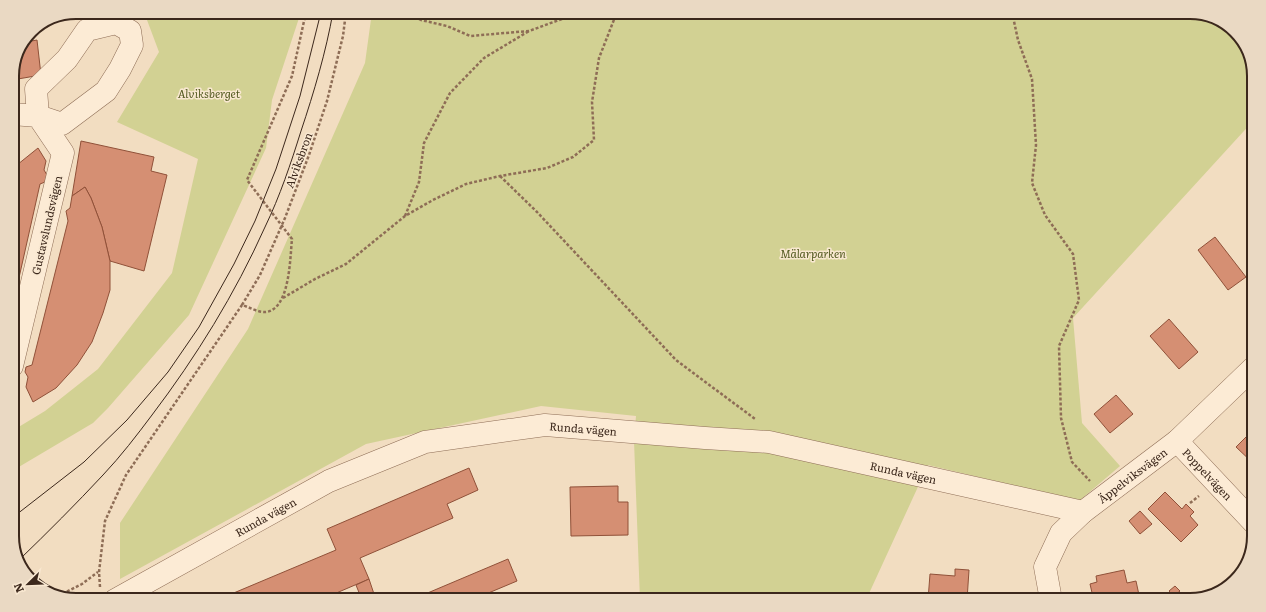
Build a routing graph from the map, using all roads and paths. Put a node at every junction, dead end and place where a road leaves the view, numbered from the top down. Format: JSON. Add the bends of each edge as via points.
{"nodes":[{"id":1,"x":304,"y":19,"type":"edge"},
{"id":2,"x":345,"y":19,"type":"edge"},
{"id":3,"x":420,"y":19,"type":"edge"},
{"id":4,"x":562,"y":19,"type":"edge"},
{"id":5,"x":614,"y":19,"type":"edge"},
{"id":6,"x":1014,"y":19,"type":"edge"},
{"id":7,"x":529,"y":31,"type":"junction"},
{"id":8,"x":19,"y":115,"type":"edge"},
{"id":9,"x":38,"y":116,"type":"junction"},
{"id":10,"x":500,"y":176,"type":"junction"},
{"id":11,"x":405,"y":216,"type":"junction"},
{"id":12,"x":283,"y":298,"type":"junction"},
{"id":13,"x":242,"y":305,"type":"junction"},
{"id":14,"x":19,"y":337,"type":"edge"},
{"id":15,"x":1247,"y":374,"type":"edge"},
{"id":16,"x":756,"y":420,"type":"dead end"},
{"id":17,"x":1178,"y":441,"type":"junction"},
{"id":18,"x":1105,"y":496,"type":"junction"},
{"id":19,"x":1083,"y":512,"type":"junction"},
{"id":20,"x":1247,"y":515,"type":"edge"},
{"id":21,"x":99,"y":572,"type":"junction"},
{"id":22,"x":66,"y":592,"type":"edge"},
{"id":23,"x":105,"y":593,"type":"edge"},
{"id":24,"x":116,"y":593,"type":"edge"},
{"id":25,"x":1050,"y":593,"type":"edge"}],
"edges":[{"from":1,"to":12,"type":"path","via":[[292,76],[247,180],[292,240],[288,279]]},
{"from":2,"to":13,"type":"path","name":"Alviksbron","bridge":true,"via":[[327,101],[309,155],[260,276]]},
{"from":3,"to":7,"type":"path","via":[[447,26],[470,36]]},
{"from":4,"to":7,"type":"path"},
{"from":5,"to":10,"type":"path","via":[[598,58],[592,102],[594,140],[573,157],[547,168]]},
{"from":6,"to":18,"type":"path","via":[[1032,79],[1036,145],[1032,183],[1045,215],[1073,254],[1079,300],[1059,346],[1061,418],[1072,462]]},
{"from":7,"to":11,"type":"path","via":[[484,58],[450,93],[424,143],[419,182]]},
{"from":8,"to":9,"type":"street"},
{"from":9,"to":9,"type":"street","via":[[36,89],[67,58],[87,30],[116,23],[130,31],[132,46],[106,91],[62,124]]},
{"from":9,"to":14,"type":"street","name":"Gustavslundsvägen","via":[[63,153]]},
{"from":10,"to":11,"type":"path","via":[[466,184]]},
{"from":10,"to":16,"type":"path","via":[[676,360]]},
{"from":11,"to":12,"type":"path","via":[[346,264]]},
{"from":12,"to":13,"type":"path","via":[[274,310],[264,312]]},
{"from":13,"to":21,"type":"path","name":"Alviksbron","via":[[126,475],[105,521]]},
{"from":15,"to":17,"type":"street","name":"Äppelviksvägen"},
{"from":17,"to":18,"type":"street","name":"Äppelviksvägen"},
{"from":17,"to":20,"type":"street","name":"Poppelvägen"},
{"from":18,"to":19,"type":"street","name":"Äppelviksvägen"},
{"from":19,"to":24,"type":"street","name":"Runda vägen","via":[[769,442],[545,425],[425,442],[330,481]]},
{"from":19,"to":25,"type":"street","name":"Äppelviksvägen","via":[[1061,533],[1045,567]]},
{"from":21,"to":22,"type":"path"},
{"from":21,"to":23,"type":"path","name":"Alviksbron","via":[[100,587]]}]}
